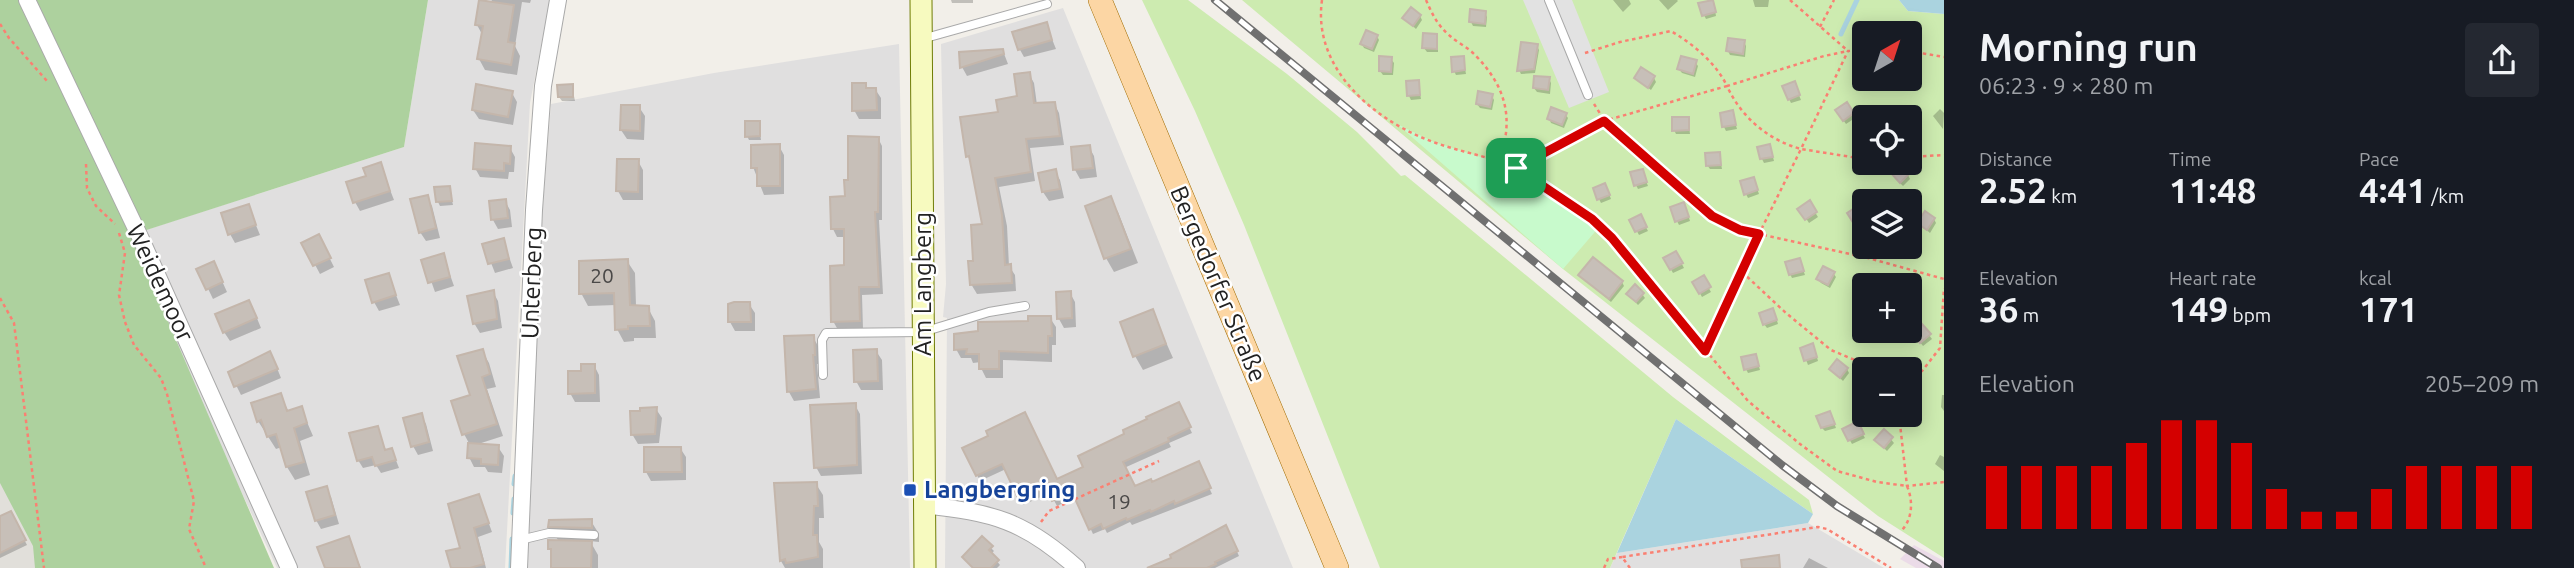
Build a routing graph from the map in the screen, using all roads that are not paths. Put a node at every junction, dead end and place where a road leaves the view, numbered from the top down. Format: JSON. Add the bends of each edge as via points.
{"nodes":[{"id":1,"x":27,"y":0,"type":"edge"},
{"id":2,"x":558,"y":0,"type":"edge"},
{"id":3,"x":921,"y":0,"type":"edge"},
{"id":4,"x":1100,"y":0,"type":"edge"},
{"id":5,"x":1549,"y":0,"type":"edge"},
{"id":6,"x":1047,"y":4,"type":"dead end"},
{"id":7,"x":922,"y":39,"type":"junction"},
{"id":8,"x":1588,"y":95,"type":"road end"},
{"id":9,"x":1025,"y":306,"type":"dead end"},
{"id":10,"x":923,"y":332,"type":"junction"},
{"id":11,"x":822,"y":374,"type":"dead end"},
{"id":12,"x":924,"y":505,"type":"junction"},
{"id":13,"x":594,"y":535,"type":"dead end"},
{"id":14,"x":520,"y":540,"type":"junction"},
{"id":15,"x":289,"y":568,"type":"edge"},
{"id":16,"x":519,"y":568,"type":"edge"},
{"id":17,"x":925,"y":568,"type":"edge"},
{"id":18,"x":1077,"y":568,"type":"edge"},
{"id":19,"x":1337,"y":568,"type":"edge"}],
"edges":[{"from":1,"to":15,"type":"street","name":"Weidemoor"},
{"from":2,"to":14,"type":"street","name":"Unterberg","via":[[543,86],[538,155]]},
{"from":3,"to":7,"type":"street","name":"Am Langberg"},
{"from":4,"to":19,"type":"main road","name":"Bergedorfer Straße"},
{"from":5,"to":8,"type":"lane"},
{"from":6,"to":7,"type":"lane"},
{"from":7,"to":10,"type":"street","name":"Am Langberg"},
{"from":9,"to":10,"type":"lane"},
{"from":10,"to":11,"type":"lane","via":[[826,333]]},
{"from":10,"to":12,"type":"street","name":"Am Langberg"},
{"from":12,"to":17,"type":"street","name":"Am Langberg"},
{"from":12,"to":18,"type":"street","via":[[1009,521],[1059,551]]},
{"from":13,"to":14,"type":"lane","via":[[549,533]]},
{"from":14,"to":16,"type":"street","name":"Unterberg"}]}
